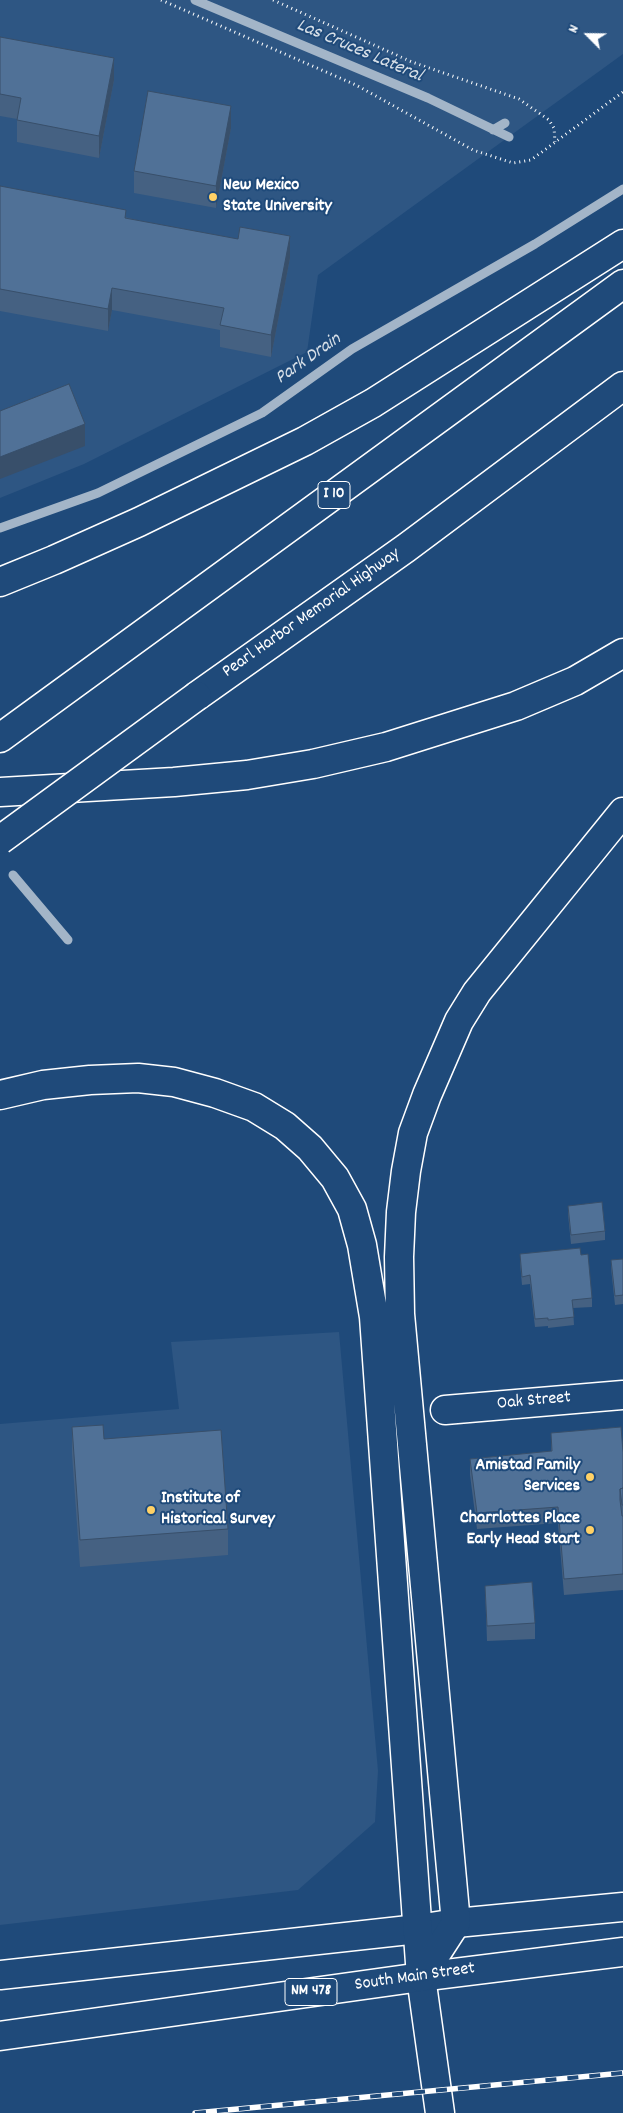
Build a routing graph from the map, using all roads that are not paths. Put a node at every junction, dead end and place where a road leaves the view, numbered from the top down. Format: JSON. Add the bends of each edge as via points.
{"nodes":[{"id":1,"x":623,"y":244,"type":"edge"},
{"id":2,"x":623,"y":284,"type":"edge"},
{"id":3,"x":623,"y":386,"type":"edge"},
{"id":4,"x":0,"y":582,"type":"edge"},
{"id":5,"x":623,"y":653,"type":"edge"},
{"id":6,"x":0,"y":738,"type":"edge"},
{"id":7,"x":0,"y":792,"type":"edge"},
{"id":8,"x":623,"y":812,"type":"edge"},
{"id":9,"x":0,"y":840,"type":"edge"},
{"id":10,"x":0,"y":1095,"type":"edge"},
{"id":11,"x":623,"y":1395,"type":"edge"},
{"id":12,"x":445,"y":1410,"type":"dead end"},
{"id":13,"x":623,"y":1907,"type":"edge"},
{"id":14,"x":456,"y":1923,"type":"junction"},
{"id":15,"x":418,"y":1929,"type":"junction"},
{"id":16,"x":623,"y":1952,"type":"edge"},
{"id":17,"x":0,"y":1975,"type":"edge"},
{"id":18,"x":421,"y":1977,"type":"junction"},
{"id":19,"x":0,"y":2036,"type":"edge"},
{"id":20,"x":440,"y":2113,"type":"edge"}],
"edges":[{"from":1,"to":4,"type":"main road","via":[[373,403],[305,441],[139,522]]},
{"from":2,"to":6,"type":"main road","number":"I 10"},
{"from":3,"to":9,"type":"main road","name":"Pearl Harbor Memorial Highway","bridge":true,"via":[[406,548]]},
{"from":5,"to":7,"type":"main road","via":[[574,681],[516,706],[386,747],[313,764],[174,782]]},
{"from":8,"to":14,"type":"main road","via":[[477,992],[459,1021],[426,1095],[413,1133],[406,1171],[401,1221],[400,1314]]},
{"from":10,"to":15,"type":"main road","via":[[44,1085],[138,1078],[174,1082],[215,1093],[254,1107],[285,1126],[310,1148],[335,1178],[352,1209],[362,1245],[374,1316]]},
{"from":11,"to":12,"type":"main road","name":"Oak Street"},
{"from":13,"to":14,"type":"main road"},
{"from":14,"to":15,"type":"main road"},
{"from":14,"to":18,"type":"main road"},
{"from":15,"to":17,"type":"main road"},
{"from":15,"to":18,"type":"main road"},
{"from":16,"to":18,"type":"main road","name":"South Main Street","number":"NM 478"},
{"from":18,"to":19,"type":"main road","name":"South Main Street","number":"NM 478"},
{"from":18,"to":20,"type":"main road"}]}
